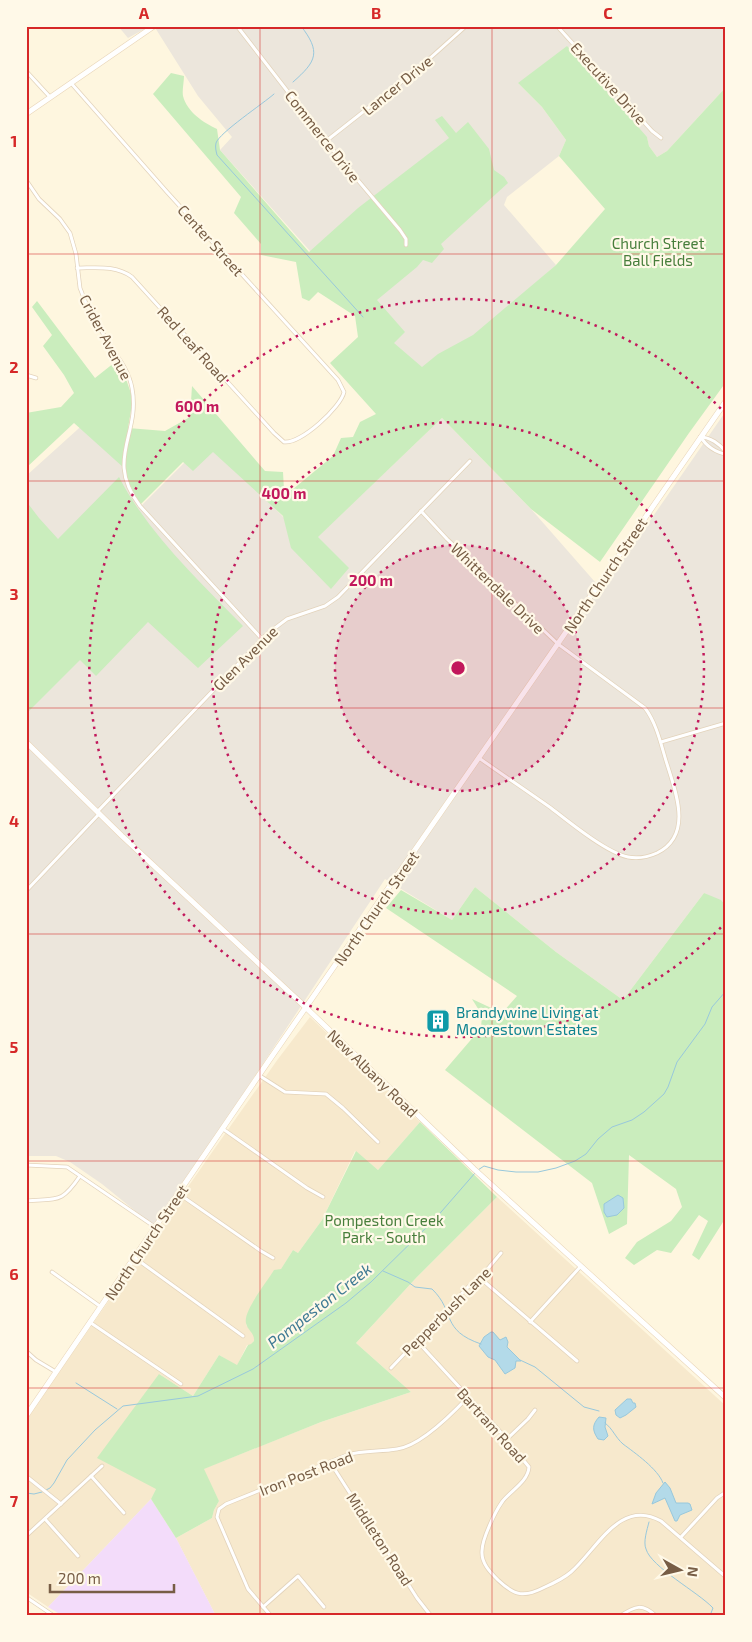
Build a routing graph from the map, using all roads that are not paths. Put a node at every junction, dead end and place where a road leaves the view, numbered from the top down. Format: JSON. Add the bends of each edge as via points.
{"nodes":[{"id":1,"x":154,"y":26,"type":"edge"},
{"id":2,"x":237,"y":26,"type":"edge"},
{"id":3,"x":466,"y":26,"type":"edge"},
{"id":4,"x":557,"y":26,"type":"edge"},
{"id":5,"x":26,"y":71,"type":"edge"},
{"id":6,"x":71,"y":83,"type":"junction"},
{"id":7,"x":50,"y":97,"type":"junction"},
{"id":8,"x":26,"y":114,"type":"edge"},
{"id":9,"x":661,"y":138,"type":"dead end"},
{"id":10,"x":326,"y":141,"type":"junction"},
{"id":11,"x":26,"y":180,"type":"edge"},
{"id":12,"x":406,"y":245,"type":"dead end"},
{"id":13,"x":77,"y":268,"type":"junction"},
{"id":14,"x":26,"y":375,"type":"edge"},
{"id":15,"x":36,"y":378,"type":"dead end"},
{"id":16,"x":341,"y":400,"type":"joint"},
{"id":17,"x":726,"y":401,"type":"edge"},
{"id":18,"x":700,"y":437,"type":"junction"},
{"id":19,"x":726,"y":453,"type":"edge"},
{"id":20,"x":470,"y":461,"type":"dead end"},
{"id":21,"x":420,"y":512,"type":"junction"},
{"id":22,"x":262,"y":639,"type":"junction"},
{"id":23,"x":558,"y":644,"type":"junction"},
{"id":24,"x":726,"y":723,"type":"edge"},
{"id":25,"x":26,"y":742,"type":"edge"},
{"id":26,"x":660,"y":742,"type":"junction"},
{"id":27,"x":479,"y":758,"type":"junction"},
{"id":28,"x":98,"y":813,"type":"junction"},
{"id":29,"x":26,"y":891,"type":"edge"},
{"id":30,"x":306,"y":1008,"type":"junction"},
{"id":31,"x":260,"y":1076,"type":"junction"},
{"id":32,"x":223,"y":1129,"type":"junction"},
{"id":33,"x":378,"y":1142,"type":"dead end"},
{"id":34,"x":26,"y":1164,"type":"edge"},
{"id":35,"x":80,"y":1176,"type":"junction"},
{"id":36,"x":178,"y":1194,"type":"junction"},
{"id":37,"x":323,"y":1196,"type":"dead end"},
{"id":38,"x":26,"y":1201,"type":"edge"},
{"id":39,"x":155,"y":1227,"type":"junction"},
{"id":40,"x":501,"y":1253,"type":"dead end"},
{"id":41,"x":135,"y":1258,"type":"junction"},
{"id":42,"x":273,"y":1258,"type":"dead end"},
{"id":43,"x":581,"y":1266,"type":"junction"},
{"id":44,"x":52,"y":1272,"type":"dead end"},
{"id":45,"x":480,"y":1278,"type":"junction"},
{"id":46,"x":102,"y":1307,"type":"junction"},
{"id":47,"x":530,"y":1322,"type":"junction"},
{"id":48,"x":91,"y":1323,"type":"junction"},
{"id":49,"x":244,"y":1336,"type":"dead end"},
{"id":50,"x":416,"y":1341,"type":"junction"},
{"id":51,"x":26,"y":1351,"type":"edge"},
{"id":52,"x":577,"y":1361,"type":"dead end"},
{"id":53,"x":391,"y":1368,"type":"dead end"},
{"id":54,"x":57,"y":1373,"type":"junction"},
{"id":55,"x":181,"y":1384,"type":"dead end"},
{"id":56,"x":468,"y":1397,"type":"junction"},
{"id":57,"x":726,"y":1398,"type":"edge"},
{"id":58,"x":535,"y":1410,"type":"dead end"},
{"id":59,"x":26,"y":1416,"type":"edge"},
{"id":60,"x":507,"y":1439,"type":"junction"},
{"id":61,"x":330,"y":1461,"type":"junction"},
{"id":62,"x":102,"y":1466,"type":"dead end"},
{"id":63,"x":26,"y":1476,"type":"edge"},
{"id":64,"x":91,"y":1476,"type":"junction"},
{"id":65,"x":726,"y":1492,"type":"edge"},
{"id":66,"x":61,"y":1504,"type":"junction"},
{"id":67,"x":124,"y":1513,"type":"dead end"},
{"id":68,"x":45,"y":1519,"type":"junction"},
{"id":69,"x":26,"y":1536,"type":"edge"},
{"id":70,"x":681,"y":1537,"type":"junction"},
{"id":71,"x":78,"y":1556,"type":"dead end"},
{"id":72,"x":726,"y":1577,"type":"edge"},
{"id":73,"x":26,"y":1597,"type":"edge"},
{"id":74,"x":263,"y":1607,"type":"junction"},
{"id":75,"x":324,"y":1607,"type":"dead end"},
{"id":76,"x":53,"y":1616,"type":"edge"},
{"id":77,"x":271,"y":1616,"type":"edge"},
{"id":78,"x":431,"y":1616,"type":"edge"},
{"id":79,"x":620,"y":1616,"type":"edge"},
{"id":80,"x":656,"y":1616,"type":"edge"}],
"edges":[{"from":1,"to":6,"type":"main road"},
{"from":2,"to":10,"type":"street","name":"Commerce Drive"},
{"from":3,"to":10,"type":"street","name":"Lancer Drive","via":[[419,68]]},
{"from":4,"to":9,"type":"street","name":"Executive Drive"},
{"from":5,"to":7,"type":"street"},
{"from":6,"to":7,"type":"main road"},
{"from":6,"to":16,"type":"street","name":"Center Street","via":[[338,380],[344,392]]},
{"from":7,"to":8,"type":"main road"},
{"from":10,"to":12,"type":"street","name":"Commerce Drive","via":[[400,230]]},
{"from":11,"to":13,"type":"street","name":"Crider Avenue","via":[[67,228],[74,243]]},
{"from":13,"to":16,"type":"street","name":"Red Leaf Road","via":[[115,269],[132,277],[284,442],[292,442],[308,432]]},
{"from":13,"to":22,"type":"street","name":"Crider Avenue","via":[[86,305],[126,369],[131,383],[133,411],[123,461],[129,488],[140,506]]},
{"from":14,"to":15,"type":"street"},
{"from":17,"to":18,"type":"main road","name":"North Church Street"},
{"from":18,"to":19,"type":"street","via":[[704,443]]},
{"from":18,"to":19,"type":"street","via":[[708,437]]},
{"from":18,"to":23,"type":"main road","name":"North Church Street"},
{"from":20,"to":21,"type":"street","name":"Glen Avenue"},
{"from":21,"to":22,"type":"street","name":"Glen Avenue","via":[[333,601],[287,619]]},
{"from":21,"to":23,"type":"street","name":"Whittendale Drive"},
{"from":22,"to":28,"type":"street","name":"Glen Avenue"},
{"from":23,"to":26,"type":"street","name":"Whittendale Drive","via":[[645,708],[654,722]]},
{"from":23,"to":27,"type":"main road","name":"North Church Street"},
{"from":24,"to":26,"type":"street"},
{"from":25,"to":28,"type":"main road","name":"New Albany Road"},
{"from":26,"to":27,"type":"street","name":"Whittendale Drive","via":[[678,798],[679,822],[675,837],[666,847],[642,858],[612,851]]},
{"from":27,"to":30,"type":"main road","name":"North Church Street"},
{"from":28,"to":29,"type":"street","name":"Glen Avenue"},
{"from":28,"to":30,"type":"main road","name":"New Albany Road"},
{"from":30,"to":31,"type":"main road","name":"North Church Street"},
{"from":30,"to":43,"type":"main road","name":"New Albany Road"},
{"from":31,"to":32,"type":"main road","name":"North Church Street"},
{"from":31,"to":33,"type":"street","via":[[285,1092],[326,1094]]},
{"from":32,"to":36,"type":"main road","name":"North Church Street"},
{"from":32,"to":37,"type":"street"},
{"from":34,"to":35,"type":"street","via":[[62,1166]]},
{"from":35,"to":38,"type":"street","via":[[71,1190],[62,1196]]},
{"from":35,"to":39,"type":"street"},
{"from":36,"to":39,"type":"main road","name":"North Church Street"},
{"from":36,"to":42,"type":"street"},
{"from":39,"to":41,"type":"main road","name":"North Church Street"},
{"from":40,"to":45,"type":"street","name":"Pepperbush Lane"},
{"from":41,"to":46,"type":"main road","name":"North Church Street"},
{"from":41,"to":49,"type":"street"},
{"from":43,"to":47,"type":"street"},
{"from":43,"to":57,"type":"main road","name":"New Albany Road"},
{"from":44,"to":46,"type":"street"},
{"from":45,"to":47,"type":"street"},
{"from":45,"to":50,"type":"street","name":"Pepperbush Lane"},
{"from":46,"to":48,"type":"main road","name":"North Church Street"},
{"from":47,"to":52,"type":"street"},
{"from":48,"to":54,"type":"main road","name":"North Church Street"},
{"from":48,"to":55,"type":"street"},
{"from":50,"to":53,"type":"street","name":"Pepperbush Lane"},
{"from":50,"to":56,"type":"street","name":"Bartram Road"},
{"from":51,"to":54,"type":"street"},
{"from":54,"to":59,"type":"main road","name":"North Church Street"},
{"from":56,"to":60,"type":"street","name":"Bartram Road"},
{"from":56,"to":61,"type":"street","name":"Iron Post Road","via":[[410,1446],[352,1453]]},
{"from":58,"to":60,"type":"street"},
{"from":60,"to":70,"type":"street","name":"Bartram Road","via":[[529,1470],[499,1508],[482,1554],[487,1568],[512,1591],[531,1593],[566,1576],[616,1524],[632,1515],[655,1518]]},
{"from":61,"to":74,"type":"street","name":"Iron Post Road","via":[[219,1509],[217,1517],[248,1589]]},
{"from":61,"to":78,"type":"street","name":"Middleton Road"},
{"from":62,"to":64,"type":"street"},
{"from":63,"to":66,"type":"street"},
{"from":64,"to":66,"type":"street"},
{"from":64,"to":67,"type":"street"},
{"from":65,"to":70,"type":"street"},
{"from":66,"to":68,"type":"street"},
{"from":68,"to":69,"type":"street"},
{"from":68,"to":71,"type":"street"},
{"from":70,"to":72,"type":"street","name":"Bartram Road"},
{"from":73,"to":76,"type":"street"},
{"from":74,"to":75,"type":"street","via":[[298,1576]]},
{"from":74,"to":77,"type":"street"},
{"from":79,"to":80,"type":"street","via":[[637,1607],[646,1608]]}]}
